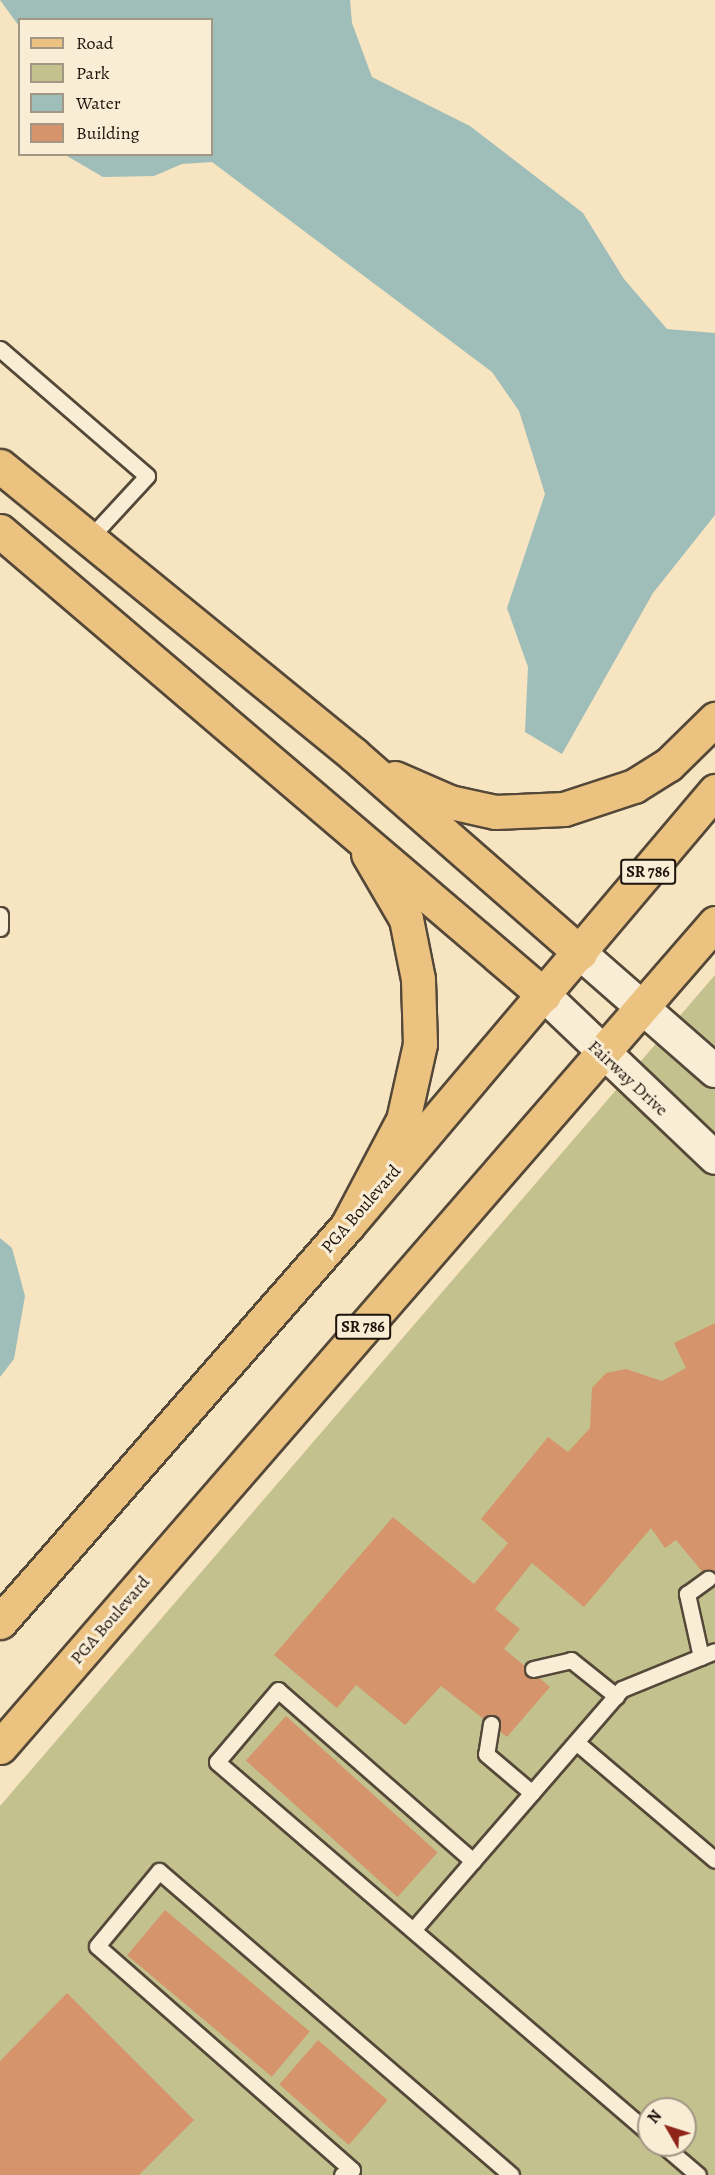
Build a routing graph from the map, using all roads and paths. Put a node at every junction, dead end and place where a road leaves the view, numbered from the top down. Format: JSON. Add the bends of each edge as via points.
{"nodes":[{"id":1,"x":0,"y":349,"type":"edge"},
{"id":2,"x":0,"y":466,"type":"edge"},
{"id":3,"x":0,"y":531,"type":"edge"},
{"id":4,"x":88,"y":540,"type":"junction"},
{"id":5,"x":715,"y":719,"type":"edge"},
{"id":6,"x":352,"y":754,"type":"junction"},
{"id":7,"x":715,"y":791,"type":"edge"},
{"id":8,"x":358,"y":837,"type":"junction"},
{"id":9,"x":0,"y":915,"type":"edge"},
{"id":10,"x":715,"y":923,"type":"edge"},
{"id":11,"x":0,"y":927,"type":"edge"},
{"id":12,"x":580,"y":952,"type":"junction"},
{"id":13,"x":544,"y":995,"type":"junction"},
{"id":14,"x":643,"y":1006,"type":"junction"},
{"id":15,"x":601,"y":1053,"type":"junction"},
{"id":16,"x":715,"y":1071,"type":"edge"},
{"id":17,"x":715,"y":1158,"type":"edge"},
{"id":18,"x":347,"y":1226,"type":"junction"},
{"id":19,"x":708,"y":1579,"type":"dead end"},
{"id":20,"x":0,"y":1622,"type":"edge"},
{"id":21,"x":708,"y":1654,"type":"edge"},
{"id":22,"x":533,"y":1669,"type":"dead end"},
{"id":23,"x":616,"y":1696,"type":"junction"},
{"id":24,"x":491,"y":1725,"type":"dead end"},
{"id":25,"x":576,"y":1742,"type":"junction"},
{"id":26,"x":0,"y":1747,"type":"edge"},
{"id":27,"x":532,"y":1793,"type":"junction"},
{"id":28,"x":715,"y":1860,"type":"edge"},
{"id":29,"x":473,"y":1861,"type":"junction"},
{"id":30,"x":413,"y":1930,"type":"junction"},
{"id":31,"x":637,"y":2123,"type":"edge"},
{"id":32,"x":677,"y":2157,"type":"edge"},
{"id":33,"x":342,"y":2175,"type":"edge"},
{"id":34,"x":511,"y":2175,"type":"edge"},
{"id":35,"x":698,"y":2175,"type":"edge"}],
"edges":[{"from":1,"to":4,"type":"lane","via":[[147,476]]},
{"from":2,"to":4,"type":"main road"},
{"from":3,"to":8,"type":"main road","via":[[278,763]]},
{"from":4,"to":6,"type":"main road"},
{"from":5,"to":6,"type":"main road","via":[[668,765],[634,786],[597,802],[531,814],[450,802]]},
{"from":6,"to":12,"type":"main road"},
{"from":7,"to":12,"type":"main road","name":"PGA Boulevard","number":"SR 786"},
{"from":8,"to":13,"type":"main road"},
{"from":8,"to":18,"type":"main road","via":[[406,919],[418,980],[420,1044],[403,1120]]},
{"from":9,"to":11,"type":"lane"},
{"from":10,"to":14,"type":"main road","name":"PGA Boulevard","number":"SR 786"},
{"from":12,"to":13,"type":"main road","name":"PGA Boulevard","number":"SR 786"},
{"from":12,"to":14,"type":"street"},
{"from":13,"to":15,"type":"street","name":"Fairway Drive"},
{"from":13,"to":18,"type":"main road","name":"PGA Boulevard","number":"SR 786"},
{"from":14,"to":15,"type":"main road","name":"PGA Boulevard","number":"SR 786"},
{"from":14,"to":16,"type":"street"},
{"from":15,"to":17,"type":"street","name":"Fairway Drive"},
{"from":15,"to":26,"type":"main road","name":"PGA Boulevard","number":"SR 786"},
{"from":18,"to":20,"type":"main road","name":"PGA Boulevard","number":"SR 786"},
{"from":19,"to":21,"type":"lane","via":[[687,1594]]},
{"from":21,"to":23,"type":"lane"},
{"from":22,"to":23,"type":"lane","via":[[571,1660]]},
{"from":23,"to":25,"type":"lane"},
{"from":24,"to":27,"type":"lane","via":[[486,1754]]},
{"from":25,"to":27,"type":"lane"},
{"from":25,"to":28,"type":"lane"},
{"from":27,"to":29,"type":"lane"},
{"from":29,"to":30,"type":"lane"},
{"from":29,"to":30,"type":"lane","via":[[278,1690],[217,1762]]},
{"from":30,"to":31,"type":"lane"},
{"from":32,"to":35,"type":"lane"},
{"from":33,"to":34,"type":"lane","via":[[352,2170],[97,1946],[159,1871]]}]}
